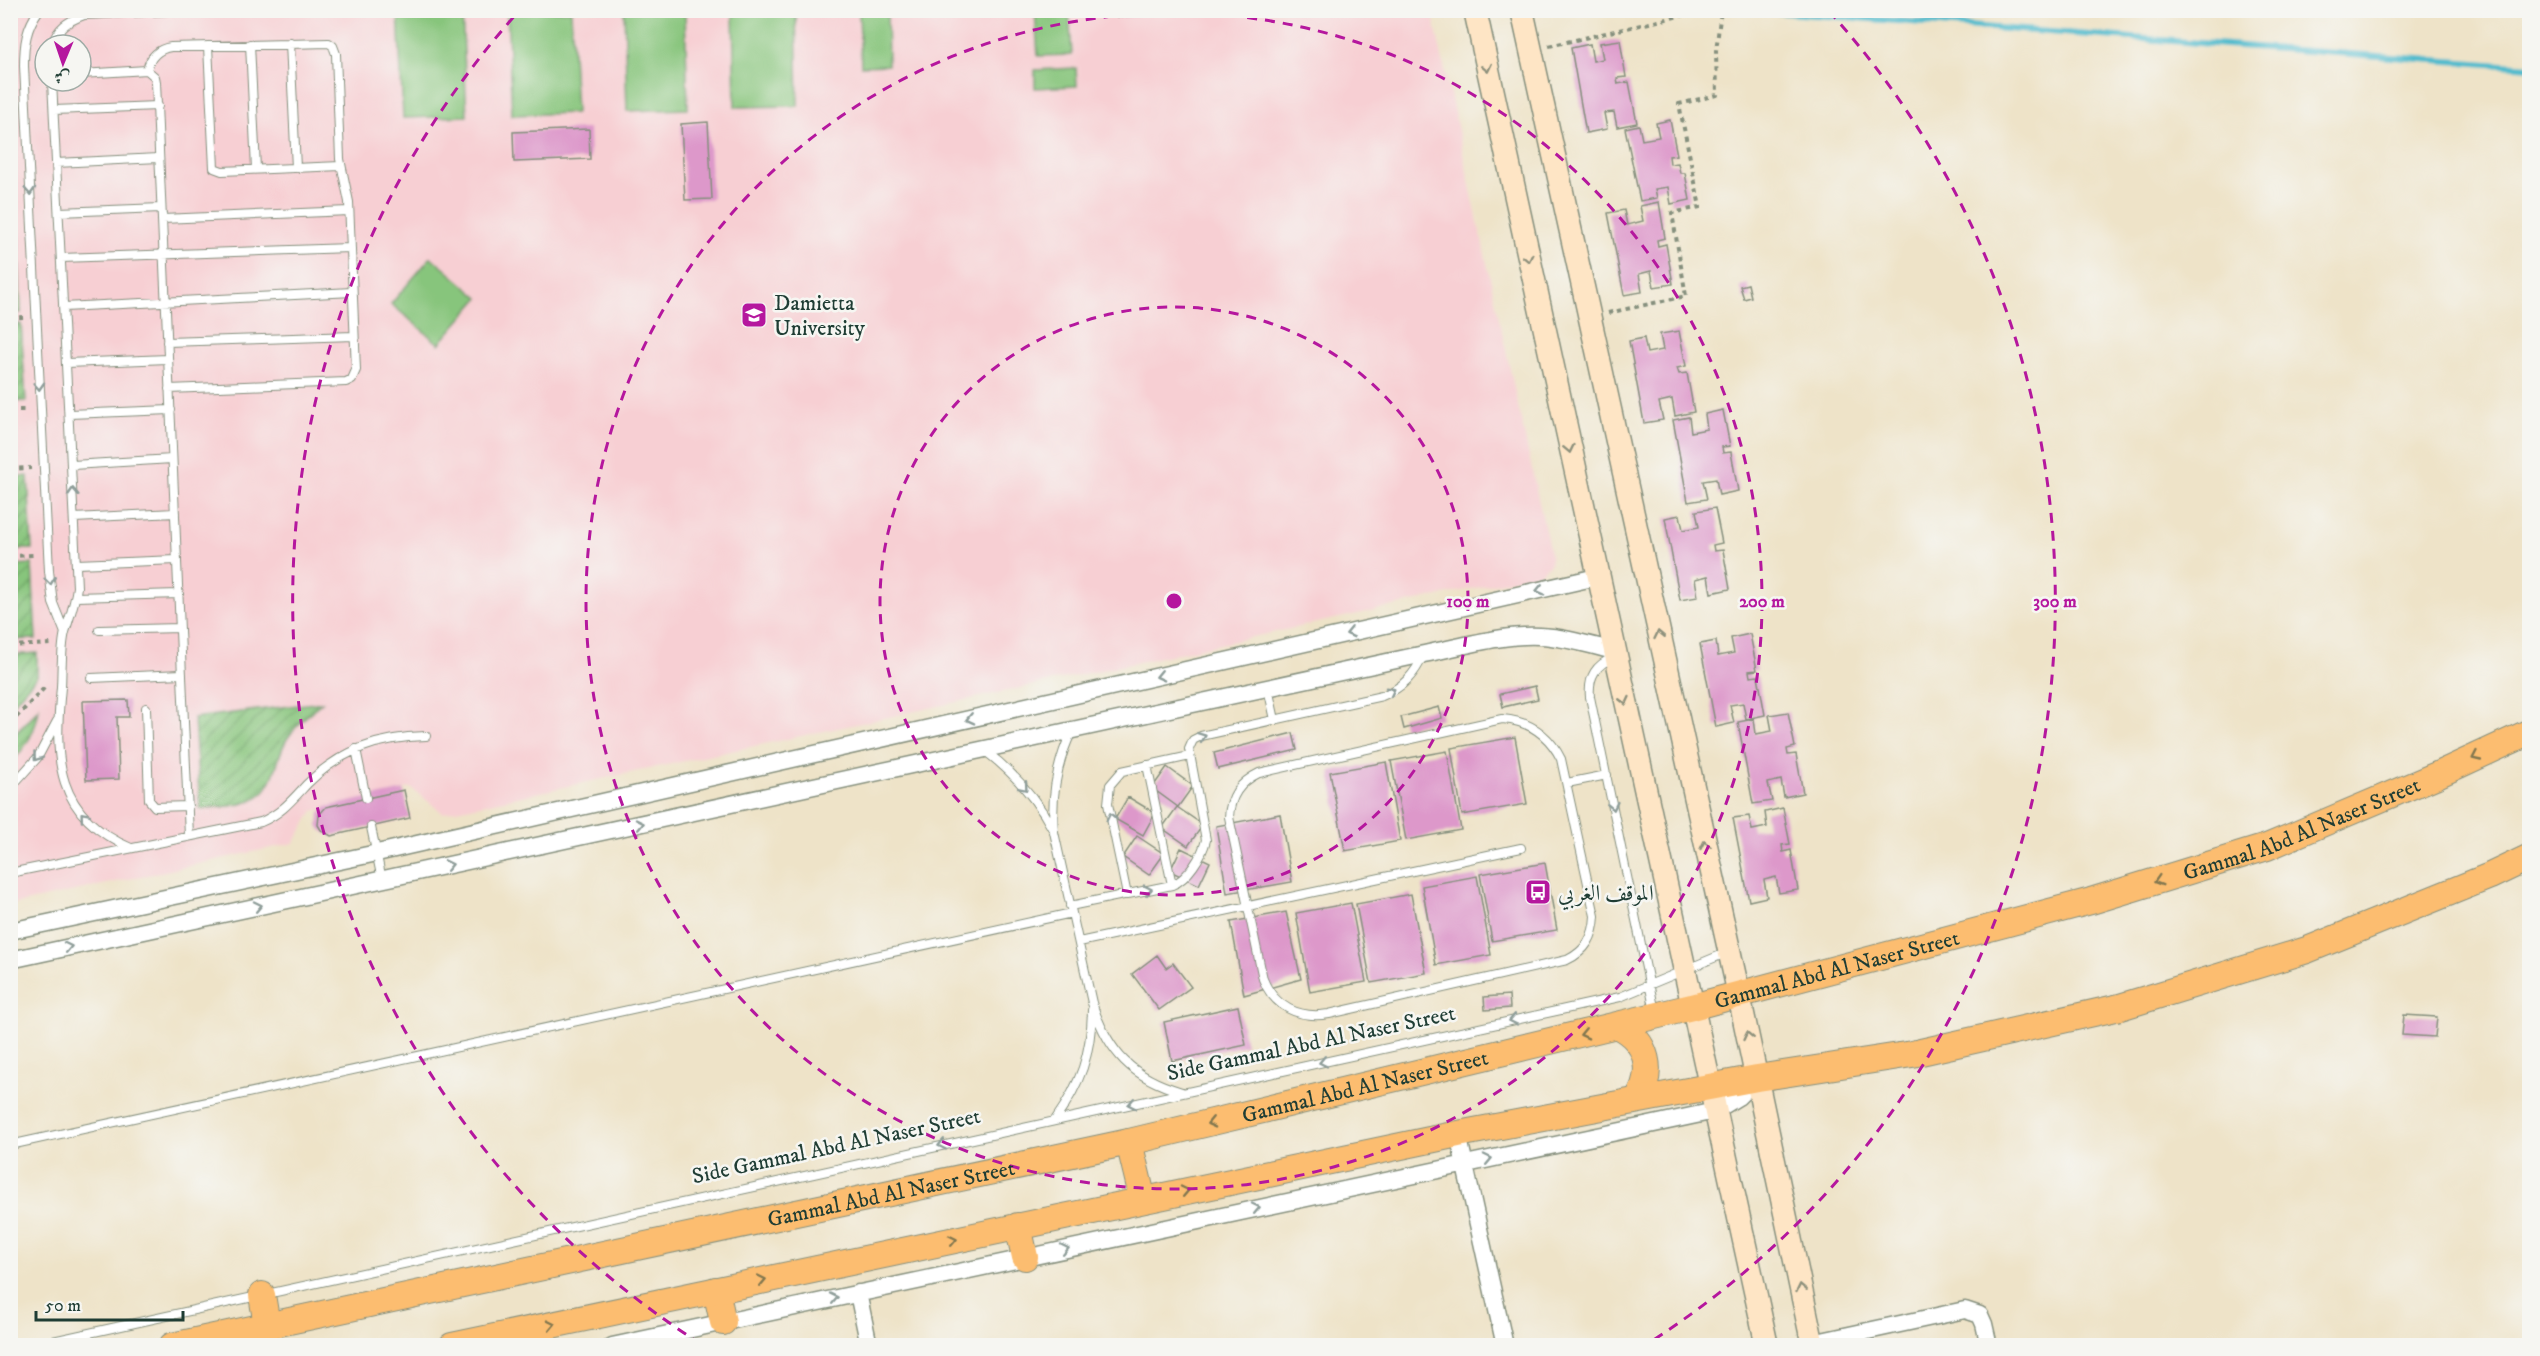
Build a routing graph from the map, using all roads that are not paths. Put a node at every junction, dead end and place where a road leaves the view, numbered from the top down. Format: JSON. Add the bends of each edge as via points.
{"nodes":[{"id":1,"x":39,"y":10,"type":"edge"},
{"id":2,"x":190,"y":10,"type":"edge"},
{"id":3,"x":1475,"y":10,"type":"edge"},
{"id":4,"x":1522,"y":10,"type":"edge"},
{"id":5,"x":128,"y":11,"type":"edge"},
{"id":6,"x":57,"y":33,"type":"edge"},
{"id":7,"x":290,"y":43,"type":"junction"},
{"id":8,"x":250,"y":44,"type":"junction"},
{"id":9,"x":208,"y":46,"type":"junction"},
{"id":10,"x":147,"y":70,"type":"junction"},
{"id":11,"x":93,"y":73,"type":"edge"},
{"id":12,"x":53,"y":93,"type":"edge"},
{"id":13,"x":158,"y":106,"type":"junction"},
{"id":14,"x":54,"y":110,"type":"junction"},
{"id":15,"x":159,"y":158,"type":"junction"},
{"id":16,"x":57,"y":162,"type":"junction"},
{"id":17,"x":342,"y":166,"type":"junction"},
{"id":18,"x":296,"y":168,"type":"junction"},
{"id":19,"x":256,"y":169,"type":"junction"},
{"id":20,"x":161,"y":208,"type":"junction"},
{"id":21,"x":349,"y":211,"type":"junction"},
{"id":22,"x":59,"y":212,"type":"junction"},
{"id":23,"x":162,"y":219,"type":"junction"},
{"id":24,"x":350,"y":248,"type":"junction"},
{"id":25,"x":163,"y":255,"type":"junction"},
{"id":26,"x":61,"y":258,"type":"junction"},
{"id":27,"x":352,"y":292,"type":"junction"},
{"id":28,"x":166,"y":303,"type":"junction"},
{"id":29,"x":64,"y":308,"type":"junction"},
{"id":30,"x":354,"y":336,"type":"junction"},
{"id":31,"x":167,"y":342,"type":"junction"},
{"id":32,"x":168,"y":359,"type":"junction"},
{"id":33,"x":67,"y":363,"type":"junction"},
{"id":34,"x":169,"y":389,"type":"junction"},
{"id":35,"x":171,"y":410,"type":"junction"},
{"id":36,"x":69,"y":414,"type":"junction"},
{"id":37,"x":172,"y":459,"type":"junction"},
{"id":38,"x":72,"y":465,"type":"junction"},
{"id":39,"x":175,"y":513,"type":"junction"},
{"id":40,"x":74,"y":518,"type":"junction"},
{"id":41,"x":177,"y":560,"type":"junction"},
{"id":42,"x":76,"y":564,"type":"junction"},
{"id":43,"x":1597,"y":577,"type":"junction"},
{"id":44,"x":179,"y":594,"type":"junction"},
{"id":45,"x":76,"y":597,"type":"junction"},
{"id":46,"x":180,"y":628,"type":"junction"},
{"id":47,"x":99,"y":630,"type":"dead end"},
{"id":48,"x":65,"y":633,"type":"junction"},
{"id":49,"x":1424,"y":654,"type":"junction"},
{"id":50,"x":1614,"y":654,"type":"junction"},
{"id":51,"x":182,"y":674,"type":"junction"},
{"id":52,"x":91,"y":678,"type":"dead end"},
{"id":53,"x":1268,"y":688,"type":"junction"},
{"id":54,"x":146,"y":708,"type":"dead end"},
{"id":55,"x":1275,"y":720,"type":"junction"},
{"id":56,"x":58,"y":721,"type":"junction"},
{"id":57,"x":1072,"y":731,"type":"junction"},
{"id":58,"x":2529,"y":732,"type":"edge"},
{"id":59,"x":426,"y":736,"type":"dead end"},
{"id":60,"x":356,"y":749,"type":"junction"},
{"id":61,"x":984,"y":750,"type":"junction"},
{"id":62,"x":1190,"y":756,"type":"junction"},
{"id":63,"x":1147,"y":765,"type":"junction"},
{"id":64,"x":1606,"y":775,"type":"junction"},
{"id":65,"x":1566,"y":783,"type":"junction"},
{"id":66,"x":10,"y":789,"type":"edge"},
{"id":67,"x":366,"y":798,"type":"dead end"},
{"id":68,"x":188,"y":806,"type":"junction"},
{"id":69,"x":372,"y":827,"type":"dead end"},
{"id":70,"x":1054,"y":832,"type":"junction"},
{"id":71,"x":189,"y":836,"type":"junction"},
{"id":72,"x":131,"y":848,"type":"junction"},
{"id":73,"x":1521,"y":848,"type":"dead end"},
{"id":74,"x":377,"y":853,"type":"junction"},
{"id":75,"x":2529,"y":856,"type":"edge"},
{"id":76,"x":10,"y":873,"type":"edge"},
{"id":77,"x":382,"y":880,"type":"junction"},
{"id":78,"x":1173,"y":885,"type":"junction"},
{"id":79,"x":1127,"y":894,"type":"junction"},
{"id":80,"x":1248,"y":907,"type":"junction"},
{"id":81,"x":1071,"y":909,"type":"junction"},
{"id":82,"x":10,"y":931,"type":"edge"},
{"id":83,"x":1078,"y":942,"type":"junction"},
{"id":84,"x":1728,"y":951,"type":"junction"},
{"id":85,"x":10,"y":960,"type":"edge"},
{"id":86,"x":1684,"y":970,"type":"junction"},
{"id":87,"x":1650,"y":985,"type":"junction"},
{"id":88,"x":1739,"y":995,"type":"junction"},
{"id":89,"x":1092,"y":1004,"type":"junction"},
{"id":90,"x":1692,"y":1007,"type":"junction"},
{"id":91,"x":1656,"y":1016,"type":"junction"},
{"id":92,"x":1618,"y":1026,"type":"junction"},
{"id":93,"x":1757,"y":1078,"type":"junction"},
{"id":94,"x":1185,"y":1092,"type":"junction"},
{"id":95,"x":1712,"y":1099,"type":"junction"},
{"id":96,"x":1637,"y":1100,"type":"junction"},
{"id":97,"x":1055,"y":1120,"type":"junction"},
{"id":98,"x":1458,"y":1134,"type":"junction"},
{"id":99,"x":1129,"y":1142,"type":"junction"},
{"id":100,"x":10,"y":1145,"type":"edge"},
{"id":101,"x":1465,"y":1164,"type":"junction"},
{"id":102,"x":1143,"y":1200,"type":"junction"},
{"id":103,"x":1018,"y":1226,"type":"junction"},
{"id":104,"x":1025,"y":1257,"type":"junction"},
{"id":105,"x":716,"y":1290,"type":"junction"},
{"id":106,"x":858,"y":1293,"type":"junction"},
{"id":107,"x":262,"y":1294,"type":"junction"},
{"id":108,"x":723,"y":1322,"type":"junction"},
{"id":109,"x":267,"y":1325,"type":"junction"},
{"id":110,"x":1812,"y":1344,"type":"edge"},
{"id":111,"x":30,"y":1346,"type":"edge"},
{"id":112,"x":172,"y":1346,"type":"edge"},
{"id":113,"x":452,"y":1346,"type":"edge"},
{"id":114,"x":612,"y":1346,"type":"edge"},
{"id":115,"x":869,"y":1346,"type":"edge"},
{"id":116,"x":1505,"y":1346,"type":"edge"},
{"id":117,"x":1767,"y":1346,"type":"edge"},
{"id":118,"x":1989,"y":1346,"type":"edge"}],
"edges":[{"from":1,"to":48,"type":"lane","one_way":true,"via":[[26,35],[24,66],[48,554],[53,603]]},
{"from":2,"to":5,"type":"lane"},
{"from":3,"to":43,"type":"main road","one_way":true},
{"from":84,"to":4,"type":"main road","one_way":true},
{"from":5,"to":6,"type":"lane","via":[[84,15],[70,20]]},
{"from":7,"to":8,"type":"lane"},
{"from":7,"to":17,"type":"lane","via":[[324,42],[335,50]]},
{"from":7,"to":18,"type":"lane"},
{"from":8,"to":9,"type":"lane"},
{"from":8,"to":19,"type":"lane"},
{"from":9,"to":10,"type":"lane","via":[[164,48],[152,57]]},
{"from":9,"to":19,"type":"lane","via":[[213,166],[222,171]]},
{"from":10,"to":11,"type":"lane"},
{"from":10,"to":13,"type":"lane","via":[[155,77]]},
{"from":12,"to":14,"type":"lane"},
{"from":13,"to":14,"type":"lane"},
{"from":13,"to":15,"type":"lane"},
{"from":14,"to":16,"type":"lane"},
{"from":15,"to":16,"type":"lane"},
{"from":15,"to":20,"type":"lane"},
{"from":16,"to":22,"type":"lane"},
{"from":17,"to":18,"type":"lane"},
{"from":17,"to":21,"type":"lane"},
{"from":18,"to":19,"type":"lane"},
{"from":20,"to":22,"type":"lane"},
{"from":20,"to":23,"type":"lane"},
{"from":21,"to":23,"type":"lane"},
{"from":21,"to":24,"type":"lane"},
{"from":22,"to":26,"type":"lane"},
{"from":23,"to":25,"type":"lane"},
{"from":24,"to":25,"type":"lane"},
{"from":24,"to":27,"type":"lane"},
{"from":25,"to":26,"type":"lane"},
{"from":25,"to":28,"type":"lane"},
{"from":26,"to":29,"type":"lane"},
{"from":27,"to":28,"type":"lane"},
{"from":27,"to":30,"type":"lane"},
{"from":28,"to":29,"type":"lane"},
{"from":28,"to":31,"type":"lane"},
{"from":29,"to":33,"type":"lane"},
{"from":30,"to":31,"type":"lane"},
{"from":30,"to":34,"type":"lane","via":[[355,375],[349,381]]},
{"from":31,"to":32,"type":"lane"},
{"from":32,"to":33,"type":"lane"},
{"from":32,"to":34,"type":"lane"},
{"from":33,"to":36,"type":"lane"},
{"from":34,"to":35,"type":"lane"},
{"from":35,"to":36,"type":"lane"},
{"from":35,"to":37,"type":"lane"},
{"from":36,"to":38,"type":"lane"},
{"from":37,"to":38,"type":"lane"},
{"from":37,"to":39,"type":"lane"},
{"from":40,"to":38,"type":"lane","one_way":true},
{"from":39,"to":40,"type":"lane"},
{"from":39,"to":41,"type":"lane"},
{"from":40,"to":42,"type":"lane"},
{"from":41,"to":42,"type":"lane"},
{"from":41,"to":44,"type":"lane"},
{"from":42,"to":45,"type":"lane"},
{"from":43,"to":50,"type":"main road"},
{"from":43,"to":74,"type":"street","one_way":true},
{"from":44,"to":45,"type":"lane"},
{"from":44,"to":46,"type":"lane"},
{"from":45,"to":48,"type":"lane"},
{"from":46,"to":47,"type":"lane"},
{"from":46,"to":51,"type":"lane"},
{"from":48,"to":56,"type":"lane"},
{"from":49,"to":50,"type":"street","via":[[1525,636],[1564,639]]},
{"from":49,"to":53,"type":"street"},
{"from":55,"to":49,"type":"lane","one_way":true,"via":[[1389,693],[1406,682]]},
{"from":50,"to":64,"type":"lane","via":[[1596,669],[1589,687]]},
{"from":50,"to":86,"type":"main road","one_way":true},
{"from":51,"to":52,"type":"lane"},
{"from":51,"to":68,"type":"lane"},
{"from":53,"to":55,"type":"lane"},
{"from":53,"to":57,"type":"street"},
{"from":54,"to":68,"type":"lane","via":[[148,800],[155,807]]},
{"from":62,"to":55,"type":"lane","one_way":true,"via":[[1190,744],[1197,738]]},
{"from":56,"to":66,"type":"lane","one_way":true,"via":[[38,757]]},
{"from":72,"to":56,"type":"lane","one_way":true,"via":[[96,829],[71,798],[63,779]]},
{"from":57,"to":61,"type":"street"},
{"from":57,"to":70,"type":"lane","via":[[1055,780]]},
{"from":58,"to":88,"type":"main road","name":"Gammal Abd Al Naser Street","one_way":true,"via":[[2267,847],[2091,902]]},
{"from":59,"to":60,"type":"lane","via":[[379,741]]},
{"from":60,"to":67,"type":"lane"},
{"from":60,"to":71,"type":"lane","via":[[320,771],[290,805],[271,818]]},
{"from":61,"to":70,"type":"lane","one_way":true,"via":[[1002,763],[1031,795]]},
{"from":77,"to":61,"type":"street","one_way":true},
{"from":62,"to":63,"type":"lane"},
{"from":62,"to":78,"type":"lane","via":[[1206,840],[1185,877]]},
{"from":63,"to":78,"type":"lane"},
{"from":79,"to":63,"type":"lane","one_way":true,"via":[[1108,794],[1122,771]]},
{"from":64,"to":65,"type":"lane"},
{"from":64,"to":87,"type":"lane","one_way":true},
{"from":65,"to":80,"type":"lane","via":[[1561,759],[1550,740],[1532,727],[1502,719],[1259,773],[1243,783],[1229,807]]},
{"from":65,"to":80,"type":"lane","via":[[1595,916],[1591,938],[1567,960],[1306,1016],[1286,1008],[1266,987]]},
{"from":68,"to":71,"type":"lane"},
{"from":69,"to":74,"type":"lane"},
{"from":70,"to":81,"type":"lane"},
{"from":71,"to":72,"type":"lane"},
{"from":72,"to":76,"type":"lane"},
{"from":73,"to":80,"type":"lane"},
{"from":74,"to":77,"type":"lane"},
{"from":74,"to":82,"type":"street"},
{"from":75,"to":93,"type":"main road","via":[[2490,876],[2307,950],[2120,1007],[1912,1054]]},
{"from":85,"to":77,"type":"street","one_way":true},
{"from":79,"to":78,"type":"lane","one_way":true},
{"from":79,"to":81,"type":"lane"},
{"from":80,"to":83,"type":"lane"},
{"from":81,"to":83,"type":"lane"},
{"from":81,"to":100,"type":"lane"},
{"from":83,"to":89,"type":"lane"},
{"from":84,"to":86,"type":"lane","name":"Side Gammal Abd Al Naser Street"},
{"from":84,"to":88,"type":"main road"},
{"from":86,"to":87,"type":"lane","name":"Side Gammal Abd Al Naser Street"},
{"from":86,"to":90,"type":"main road"},
{"from":87,"to":91,"type":"lane"},
{"from":87,"to":94,"type":"lane","name":"Side Gammal Abd Al Naser Street","one_way":true,"via":[[1620,997]]},
{"from":88,"to":90,"type":"main road","name":"Gammal Abd Al Naser Street"},
{"from":93,"to":88,"type":"main road","one_way":true},
{"from":89,"to":94,"type":"lane","via":[[1110,1045],[1125,1062],[1163,1086]]},
{"from":89,"to":97,"type":"lane","via":[[1092,1035],[1085,1065],[1073,1094]]},
{"from":90,"to":91,"type":"main road","name":"Gammal Abd Al Naser Street"},
{"from":90,"to":95,"type":"main road"},
{"from":91,"to":92,"type":"main road","name":"Gammal Abd Al Naser Street"},
{"from":92,"to":96,"type":"main road","via":[[1635,1037],[1645,1053],[1648,1073]]},
{"from":92,"to":99,"type":"main road","name":"Gammal Abd Al Naser Street","one_way":true},
{"from":93,"to":95,"type":"main road"},
{"from":110,"to":93,"type":"main road","one_way":true},
{"from":94,"to":97,"type":"lane","name":"Side Gammal Abd Al Naser Street","one_way":true},
{"from":95,"to":96,"type":"main road"},
{"from":101,"to":95,"type":"street","one_way":true},
{"from":95,"to":117,"type":"main road"},
{"from":96,"to":98,"type":"main road"},
{"from":97,"to":107,"type":"lane","name":"Side Gammal Abd Al Naser Street","one_way":true},
{"from":98,"to":101,"type":"street"},
{"from":102,"to":98,"type":"main road","one_way":true},
{"from":99,"to":102,"type":"main road"},
{"from":99,"to":109,"type":"main road","name":"Gammal Abd Al Naser Street"},
{"from":104,"to":101,"type":"street","one_way":true},
{"from":101,"to":116,"type":"street"},
{"from":102,"to":103,"type":"main road"},
{"from":103,"to":104,"type":"main road"},
{"from":105,"to":103,"type":"main road","one_way":true},
{"from":104,"to":106,"type":"street"},
{"from":105,"to":108,"type":"main road"},
{"from":113,"to":105,"type":"main road","one_way":true},
{"from":108,"to":106,"type":"street","one_way":true},
{"from":106,"to":115,"type":"street"},
{"from":107,"to":109,"type":"main road"},
{"from":107,"to":111,"type":"lane","name":"Side Gammal Abd Al Naser Street"},
{"from":108,"to":114,"type":"street"},
{"from":109,"to":112,"type":"main road","name":"Gammal Abd Al Naser Street"},
{"from":110,"to":118,"type":"street","via":[[1965,1310],[1980,1315]]}]}
